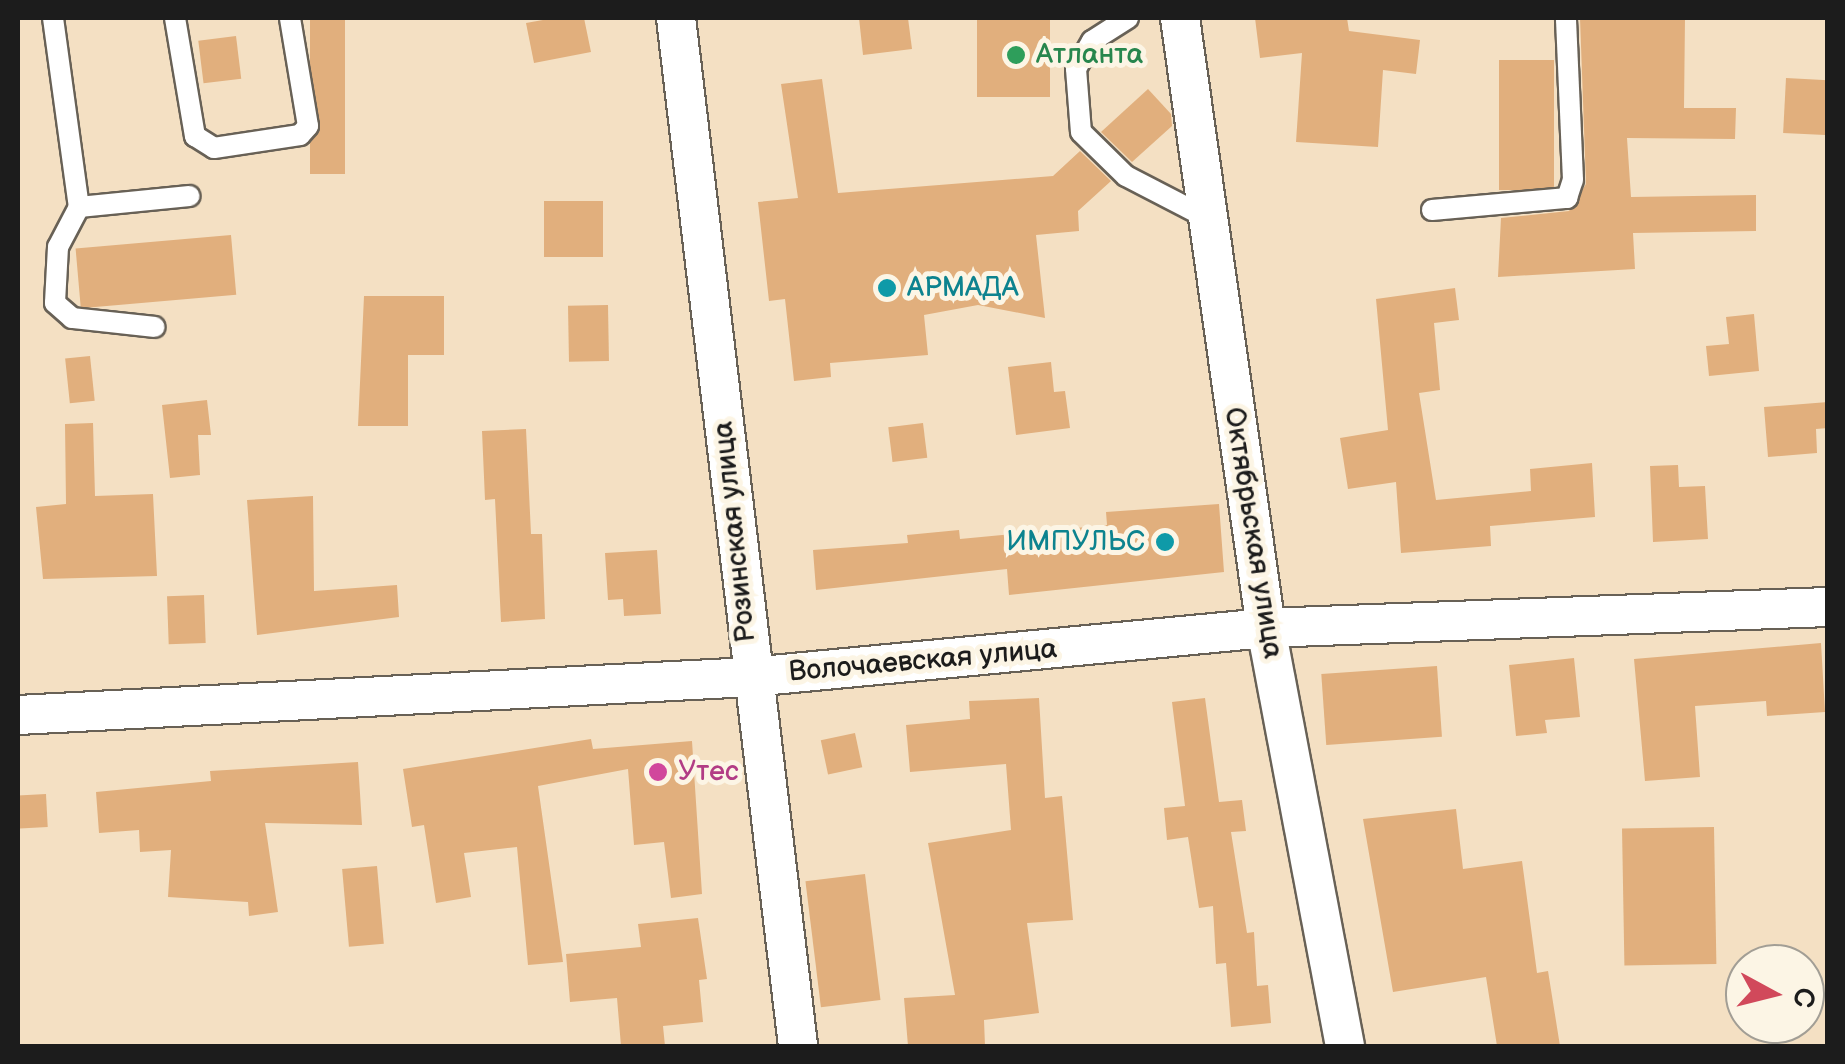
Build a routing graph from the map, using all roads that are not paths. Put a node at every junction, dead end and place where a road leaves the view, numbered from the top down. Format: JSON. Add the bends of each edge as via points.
{"nodes":[{"id":1,"x":53,"y":18,"type":"edge"},
{"id":2,"x":175,"y":18,"type":"edge"},
{"id":3,"x":290,"y":18,"type":"edge"},
{"id":4,"x":676,"y":18,"type":"edge"},
{"id":5,"x":1128,"y":18,"type":"edge"},
{"id":6,"x":1180,"y":18,"type":"edge"},
{"id":7,"x":1566,"y":18,"type":"edge"},
{"id":8,"x":189,"y":196,"type":"dead end"},
{"id":9,"x":79,"y":208,"type":"junction"},
{"id":10,"x":1432,"y":210,"type":"dead end"},
{"id":11,"x":1207,"y":218,"type":"junction"},
{"id":12,"x":156,"y":327,"type":"dead end"},
{"id":13,"x":1828,"y":607,"type":"edge"},
{"id":14,"x":1266,"y":628,"type":"junction"},
{"id":15,"x":751,"y":677,"type":"junction"},
{"id":16,"x":18,"y":716,"type":"edge"},
{"id":17,"x":798,"y":1046,"type":"edge"},
{"id":18,"x":1345,"y":1046,"type":"edge"}],
"edges":[{"from":1,"to":9,"type":"lane"},
{"from":2,"to":3,"type":"lane","via":[[195,136],[214,148],[300,135],[308,126]]},
{"from":4,"to":15,"type":"street","name":"Розинская улица"},
{"from":5,"to":11,"type":"lane","via":[[1092,41],[1076,69],[1081,132],[1126,176]]},
{"from":6,"to":11,"type":"street","name":"Октябрьская улица"},
{"from":7,"to":10,"type":"lane","via":[[1573,180],[1567,198]]},
{"from":8,"to":9,"type":"lane"},
{"from":9,"to":12,"type":"lane","via":[[58,247],[55,302],[72,318]]},
{"from":11,"to":14,"type":"street","name":"Октябрьская улица"},
{"from":13,"to":14,"type":"street","name":"Волочаевская улица"},
{"from":14,"to":15,"type":"street","name":"Волочаевская улица"},
{"from":14,"to":18,"type":"street","name":"Октябрьская улица"},
{"from":15,"to":16,"type":"street","name":"Волочаевская улица"},
{"from":15,"to":17,"type":"street","name":"Розинская улица"}]}
